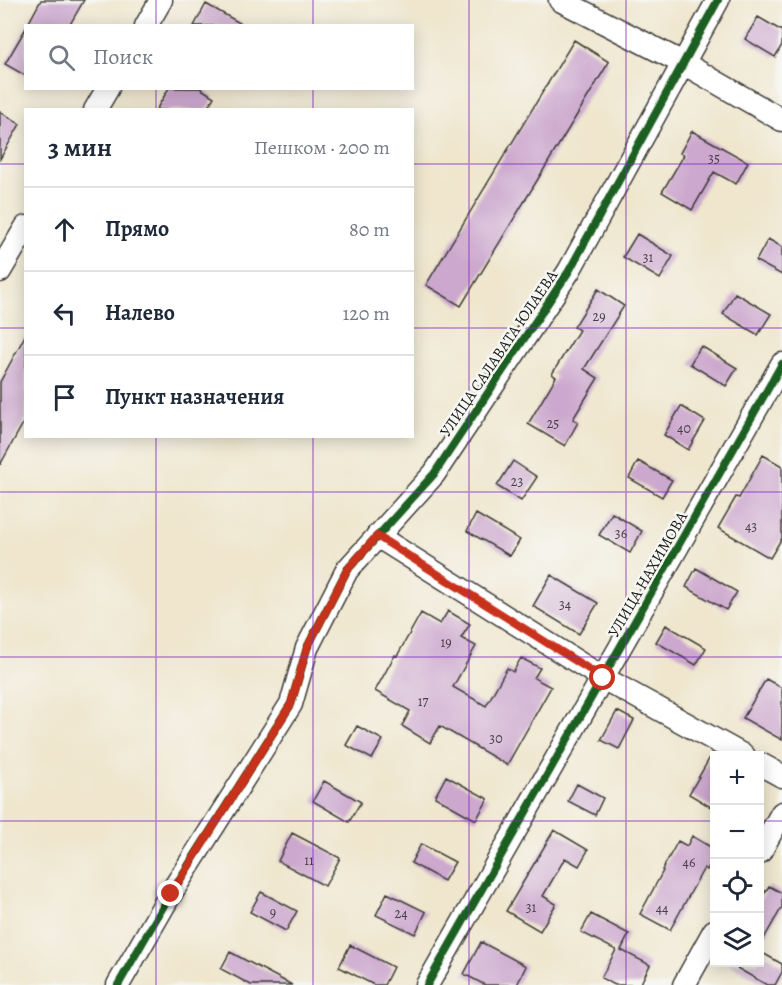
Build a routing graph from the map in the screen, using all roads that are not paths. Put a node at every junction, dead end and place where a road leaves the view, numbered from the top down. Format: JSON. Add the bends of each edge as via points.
{"nodes":[{"id":1,"x":161,"y":0,"type":"edge"},
{"id":2,"x":560,"y":0,"type":"edge"},
{"id":3,"x":718,"y":0,"type":"edge"},
{"id":4,"x":147,"y":24,"type":"edge"},
{"id":5,"x":683,"y":63,"type":"junction"},
{"id":6,"x":107,"y":90,"type":"edge"},
{"id":7,"x":97,"y":108,"type":"edge"},
{"id":8,"x":782,"y":120,"type":"edge"},
{"id":9,"x":24,"y":230,"type":"edge"},
{"id":10,"x":0,"y":271,"type":"edge"},
{"id":11,"x":782,"y":364,"type":"edge"},
{"id":12,"x":377,"y":536,"type":"junction"},
{"id":13,"x":603,"y":678,"type":"junction"},
{"id":14,"x":735,"y":751,"type":"edge"},
{"id":15,"x":764,"y":767,"type":"edge"},
{"id":16,"x":782,"y":777,"type":"edge"},
{"id":17,"x":782,"y":813,"type":"edge"},
{"id":18,"x":764,"y":844,"type":"edge"},
{"id":19,"x":710,"y":938,"type":"edge"},
{"id":20,"x":118,"y":985,"type":"edge"},
{"id":21,"x":427,"y":985,"type":"edge"},
{"id":22,"x":684,"y":985,"type":"edge"}],
"edges":[{"from":1,"to":4,"type":"street"},
{"from":2,"to":5,"type":"street"},
{"from":3,"to":5,"type":"street","name":"УЛИЦА САЛАВАТА ЮЛАЕВА"},
{"from":5,"to":8,"type":"street"},
{"from":5,"to":12,"type":"street","name":"УЛИЦА САЛАВАТА ЮЛАЕВА","via":[[569,271],[434,474]]},
{"from":6,"to":7,"type":"street"},
{"from":9,"to":10,"type":"street"},
{"from":11,"to":13,"type":"street","name":"УЛИЦА НАХИМОВА"},
{"from":12,"to":13,"type":"street"},
{"from":12,"to":20,"type":"street","name":"УЛИЦА САЛАВАТА ЮЛАЕВА","via":[[347,570],[307,648],[291,704]]},
{"from":13,"to":14,"type":"street"},
{"from":13,"to":21,"type":"street","name":"УЛИЦА НАХИМОВА"},
{"from":15,"to":16,"type":"street"},
{"from":17,"to":18,"type":"street"},
{"from":19,"to":22,"type":"street"}]}
